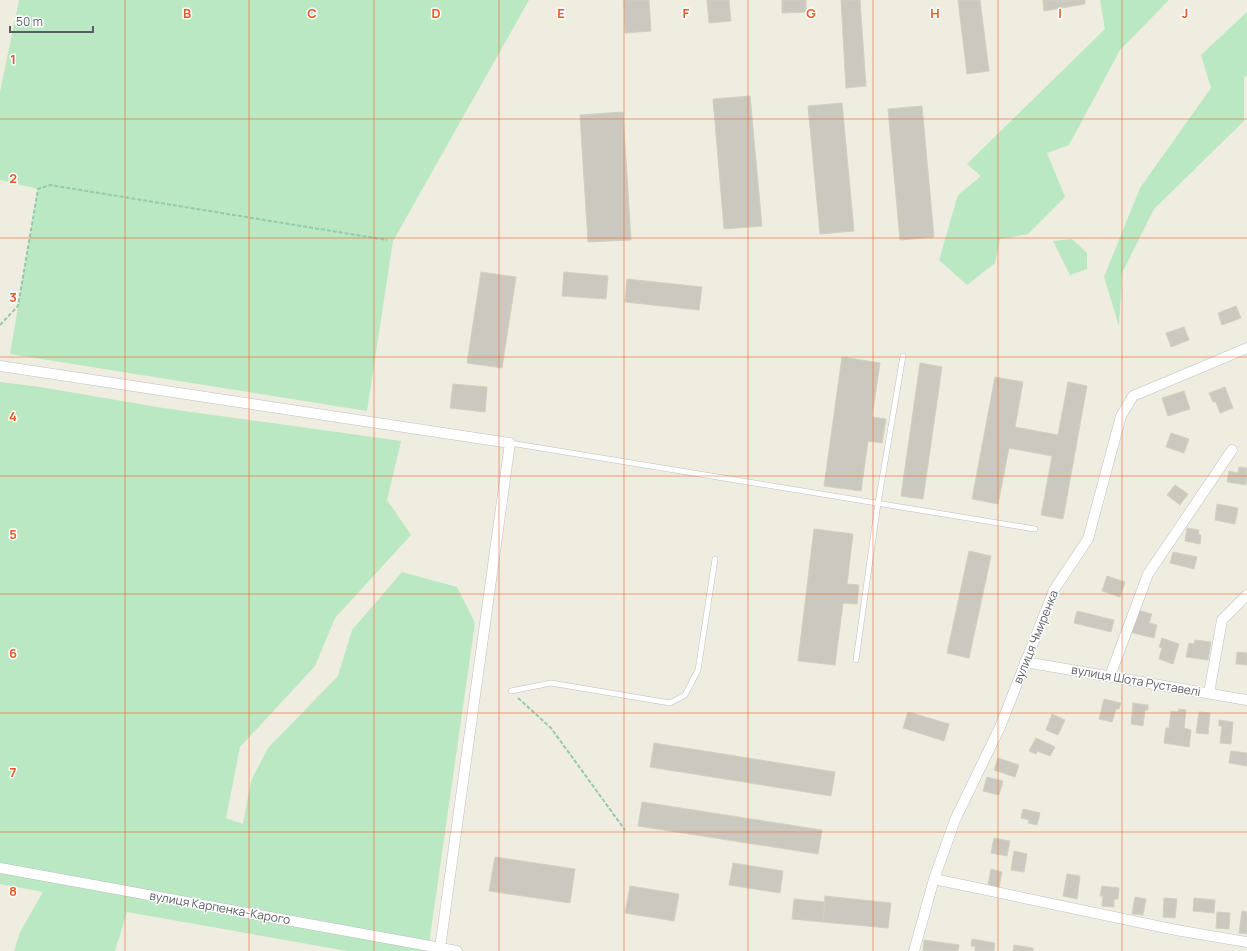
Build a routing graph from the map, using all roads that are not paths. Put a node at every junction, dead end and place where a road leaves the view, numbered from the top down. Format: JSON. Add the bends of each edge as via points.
{"nodes":[{"id":1,"x":1247,"y":348,"type":"edge"},
{"id":2,"x":903,"y":356,"type":"dead end"},
{"id":3,"x":0,"y":366,"type":"edge"},
{"id":4,"x":510,"y":443,"type":"junction"},
{"id":5,"x":1232,"y":450,"type":"dead end"},
{"id":6,"x":878,"y":503,"type":"junction"},
{"id":7,"x":1035,"y":529,"type":"dead end"},
{"id":8,"x":715,"y":559,"type":"dead end"},
{"id":9,"x":1247,"y":596,"type":"edge"},
{"id":10,"x":856,"y":660,"type":"dead end"},
{"id":11,"x":1025,"y":662,"type":"junction"},
{"id":12,"x":1110,"y":676,"type":"junction"},
{"id":13,"x":512,"y":691,"type":"road end"},
{"id":14,"x":1209,"y":693,"type":"junction"},
{"id":15,"x":1247,"y":700,"type":"edge"},
{"id":16,"x":0,"y":868,"type":"edge"},
{"id":17,"x":934,"y":879,"type":"junction"},
{"id":18,"x":1247,"y":942,"type":"edge"},
{"id":19,"x":440,"y":948,"type":"junction"},
{"id":20,"x":457,"y":951,"type":"edge"},
{"id":21,"x":914,"y":951,"type":"edge"}],
"edges":[{"from":1,"to":11,"type":"street","name":"вулиця Чмиренка","via":[[1133,396],[1121,416],[1088,539],[1054,590]]},
{"from":2,"to":6,"type":"lane"},
{"from":3,"to":4,"type":"street"},
{"from":4,"to":6,"type":"lane"},
{"from":4,"to":19,"type":"street"},
{"from":5,"to":12,"type":"street","via":[[1148,574]]},
{"from":6,"to":7,"type":"lane"},
{"from":6,"to":10,"type":"lane"},
{"from":8,"to":13,"type":"lane","via":[[698,670],[685,695],[670,704],[551,683]]},
{"from":9,"to":14,"type":"street","via":[[1222,620]]},
{"from":11,"to":12,"type":"street","name":"вулиця Шота Руставелі"},
{"from":11,"to":17,"type":"street","name":"вулиця Чмиренка","via":[[1000,727],[955,820]]},
{"from":12,"to":14,"type":"street","name":"вулиця Шота Руставелі"},
{"from":14,"to":15,"type":"street","name":"вулиця Шота Руставелі"},
{"from":16,"to":19,"type":"street","name":"вулиця Карпенка-Карого"},
{"from":17,"to":18,"type":"street","via":[[1176,930]]},
{"from":17,"to":21,"type":"street","name":"вулиця Чмиренка"},
{"from":19,"to":20,"type":"street","name":"вулиця Карпенка-Карого"}]}
